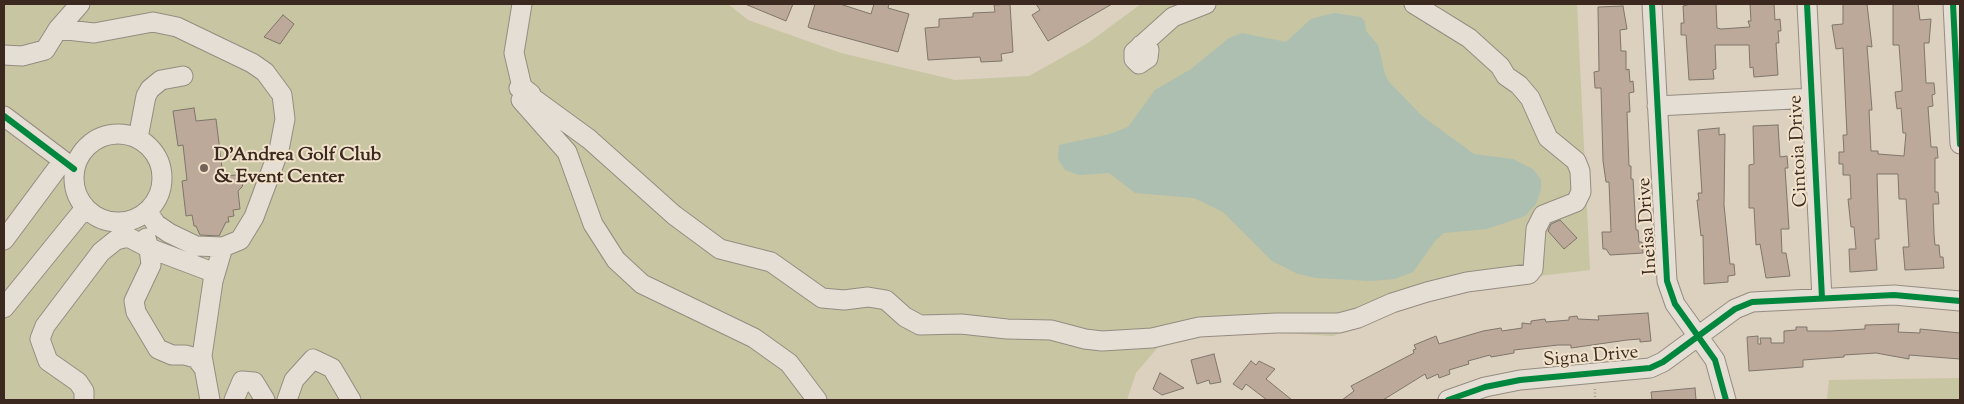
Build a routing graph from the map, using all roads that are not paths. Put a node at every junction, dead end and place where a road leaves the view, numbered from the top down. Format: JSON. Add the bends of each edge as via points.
{"nodes":[{"id":1,"x":80,"y":4,"type":"edge"},
{"id":2,"x":522,"y":4,"type":"edge"},
{"id":3,"x":1206,"y":4,"type":"edge"},
{"id":4,"x":1414,"y":4,"type":"edge"},
{"id":5,"x":1652,"y":4,"type":"edge"},
{"id":6,"x":1807,"y":4,"type":"edge"},
{"id":7,"x":1953,"y":4,"type":"edge"},
{"id":8,"x":58,"y":29,"type":"junction"},
{"id":9,"x":1142,"y":45,"type":"dead end"},
{"id":10,"x":4,"y":55,"type":"edge"},
{"id":11,"x":183,"y":76,"type":"dead end"},
{"id":12,"x":1812,"y":98,"type":"junction"},
{"id":13,"x":1657,"y":106,"type":"junction"},
{"id":14,"x":4,"y":116,"type":"edge"},
{"id":15,"x":138,"y":138,"type":"junction"},
{"id":16,"x":589,"y":139,"type":"junction"},
{"id":17,"x":1960,"y":143,"type":"edge"},
{"id":18,"x":68,"y":165,"type":"junction"},
{"id":19,"x":85,"y":208,"type":"junction"},
{"id":20,"x":149,"y":214,"type":"junction"},
{"id":21,"x":4,"y":240,"type":"edge"},
{"id":22,"x":223,"y":247,"type":"junction"},
{"id":23,"x":149,"y":248,"type":"junction"},
{"id":24,"x":215,"y":273,"type":"junction"},
{"id":25,"x":1822,"y":298,"type":"junction"},
{"id":26,"x":1960,"y":301,"type":"edge"},
{"id":27,"x":4,"y":308,"type":"edge"},
{"id":28,"x":1698,"y":336,"type":"junction"},
{"id":29,"x":204,"y":367,"type":"junction"},
{"id":30,"x":84,"y":400,"type":"edge"},
{"id":31,"x":210,"y":400,"type":"edge"},
{"id":32,"x":234,"y":400,"type":"edge"},
{"id":33,"x":265,"y":400,"type":"edge"},
{"id":34,"x":287,"y":400,"type":"edge"},
{"id":35,"x":351,"y":400,"type":"edge"},
{"id":36,"x":817,"y":400,"type":"edge"},
{"id":37,"x":1448,"y":400,"type":"edge"},
{"id":38,"x":1726,"y":400,"type":"edge"}],
"edges":[{"from":1,"to":8,"type":"street"},
{"from":2,"to":16,"type":"street","via":[[514,53],[522,87]]},
{"from":3,"to":9,"type":"street","via":[[1173,17]]},
{"from":4,"to":16,"type":"street","via":[[1470,38],[1500,66],[1506,76],[1519,85],[1530,98],[1548,138],[1576,161],[1581,192],[1576,202],[1543,215],[1536,229],[1533,269],[1529,274],[1467,282],[1427,292],[1340,323],[1276,322],[1102,341],[1051,330],[1007,330],[961,324],[920,325],[886,300],[822,298],[771,262],[720,249],[674,215]]},
{"from":5,"to":13,"type":"street","name":"Ineisa Drive"},
{"from":6,"to":12,"type":"street","name":"Cintoia Drive"},
{"from":7,"to":17,"type":"street"},
{"from":8,"to":10,"type":"street","via":[[45,50],[22,56]]},
{"from":8,"to":22,"type":"street","via":[[94,33],[153,22],[165,24],[192,32],[252,63],[272,80],[284,102],[285,120],[279,150],[248,228],[240,240]]},
{"from":11,"to":15,"type":"street","via":[[161,80],[150,89]]},
{"from":12,"to":13,"type":"street"},
{"from":12,"to":25,"type":"street","name":"Cintoia Drive"},
{"from":13,"to":28,"type":"street","name":"Ineisa Drive","via":[[1667,281],[1675,304]]},
{"from":14,"to":18,"type":"street"},
{"from":15,"to":18,"type":"street","via":[[120,133],[102,136]]},
{"from":15,"to":20,"type":"street","via":[[155,154],[162,176],[157,199]]},
{"from":16,"to":36,"type":"street","via":[[519,88],[519,98],[567,152],[593,224],[616,260],[642,284],[754,338],[789,363]]},
{"from":18,"to":19,"type":"street"},
{"from":18,"to":21,"type":"street"},
{"from":19,"to":20,"type":"street","via":[[99,218],[116,222]]},
{"from":19,"to":27,"type":"street"},
{"from":20,"to":22,"type":"street","via":[[156,224],[182,241],[196,246]]},
{"from":20,"to":23,"type":"street","via":[[145,225]]},
{"from":22,"to":24,"type":"street"},
{"from":23,"to":24,"type":"street"},
{"from":23,"to":29,"type":"street","via":[[151,265],[134,301],[136,312],[158,350],[196,358]]},
{"from":23,"to":30,"type":"street","via":[[128,237],[116,240],[101,252],[45,326],[40,339],[48,361],[78,382],[84,391]]},
{"from":24,"to":29,"type":"street","via":[[202,356]]},
{"from":25,"to":26,"type":"street","name":"Signa Drive","via":[[1894,295]]},
{"from":25,"to":28,"type":"street","name":"Signa Drive","via":[[1746,304]]},
{"from":28,"to":37,"type":"street","name":"Signa Drive","via":[[1650,368],[1525,380],[1485,387]]},
{"from":28,"to":38,"type":"street","name":"Ineisa Drive","via":[[1719,368]]},
{"from":29,"to":31,"type":"street"},
{"from":32,"to":33,"type":"street","via":[[242,381],[254,382]]},
{"from":34,"to":35,"type":"street","via":[[294,380],[313,359],[332,368]]}]}
